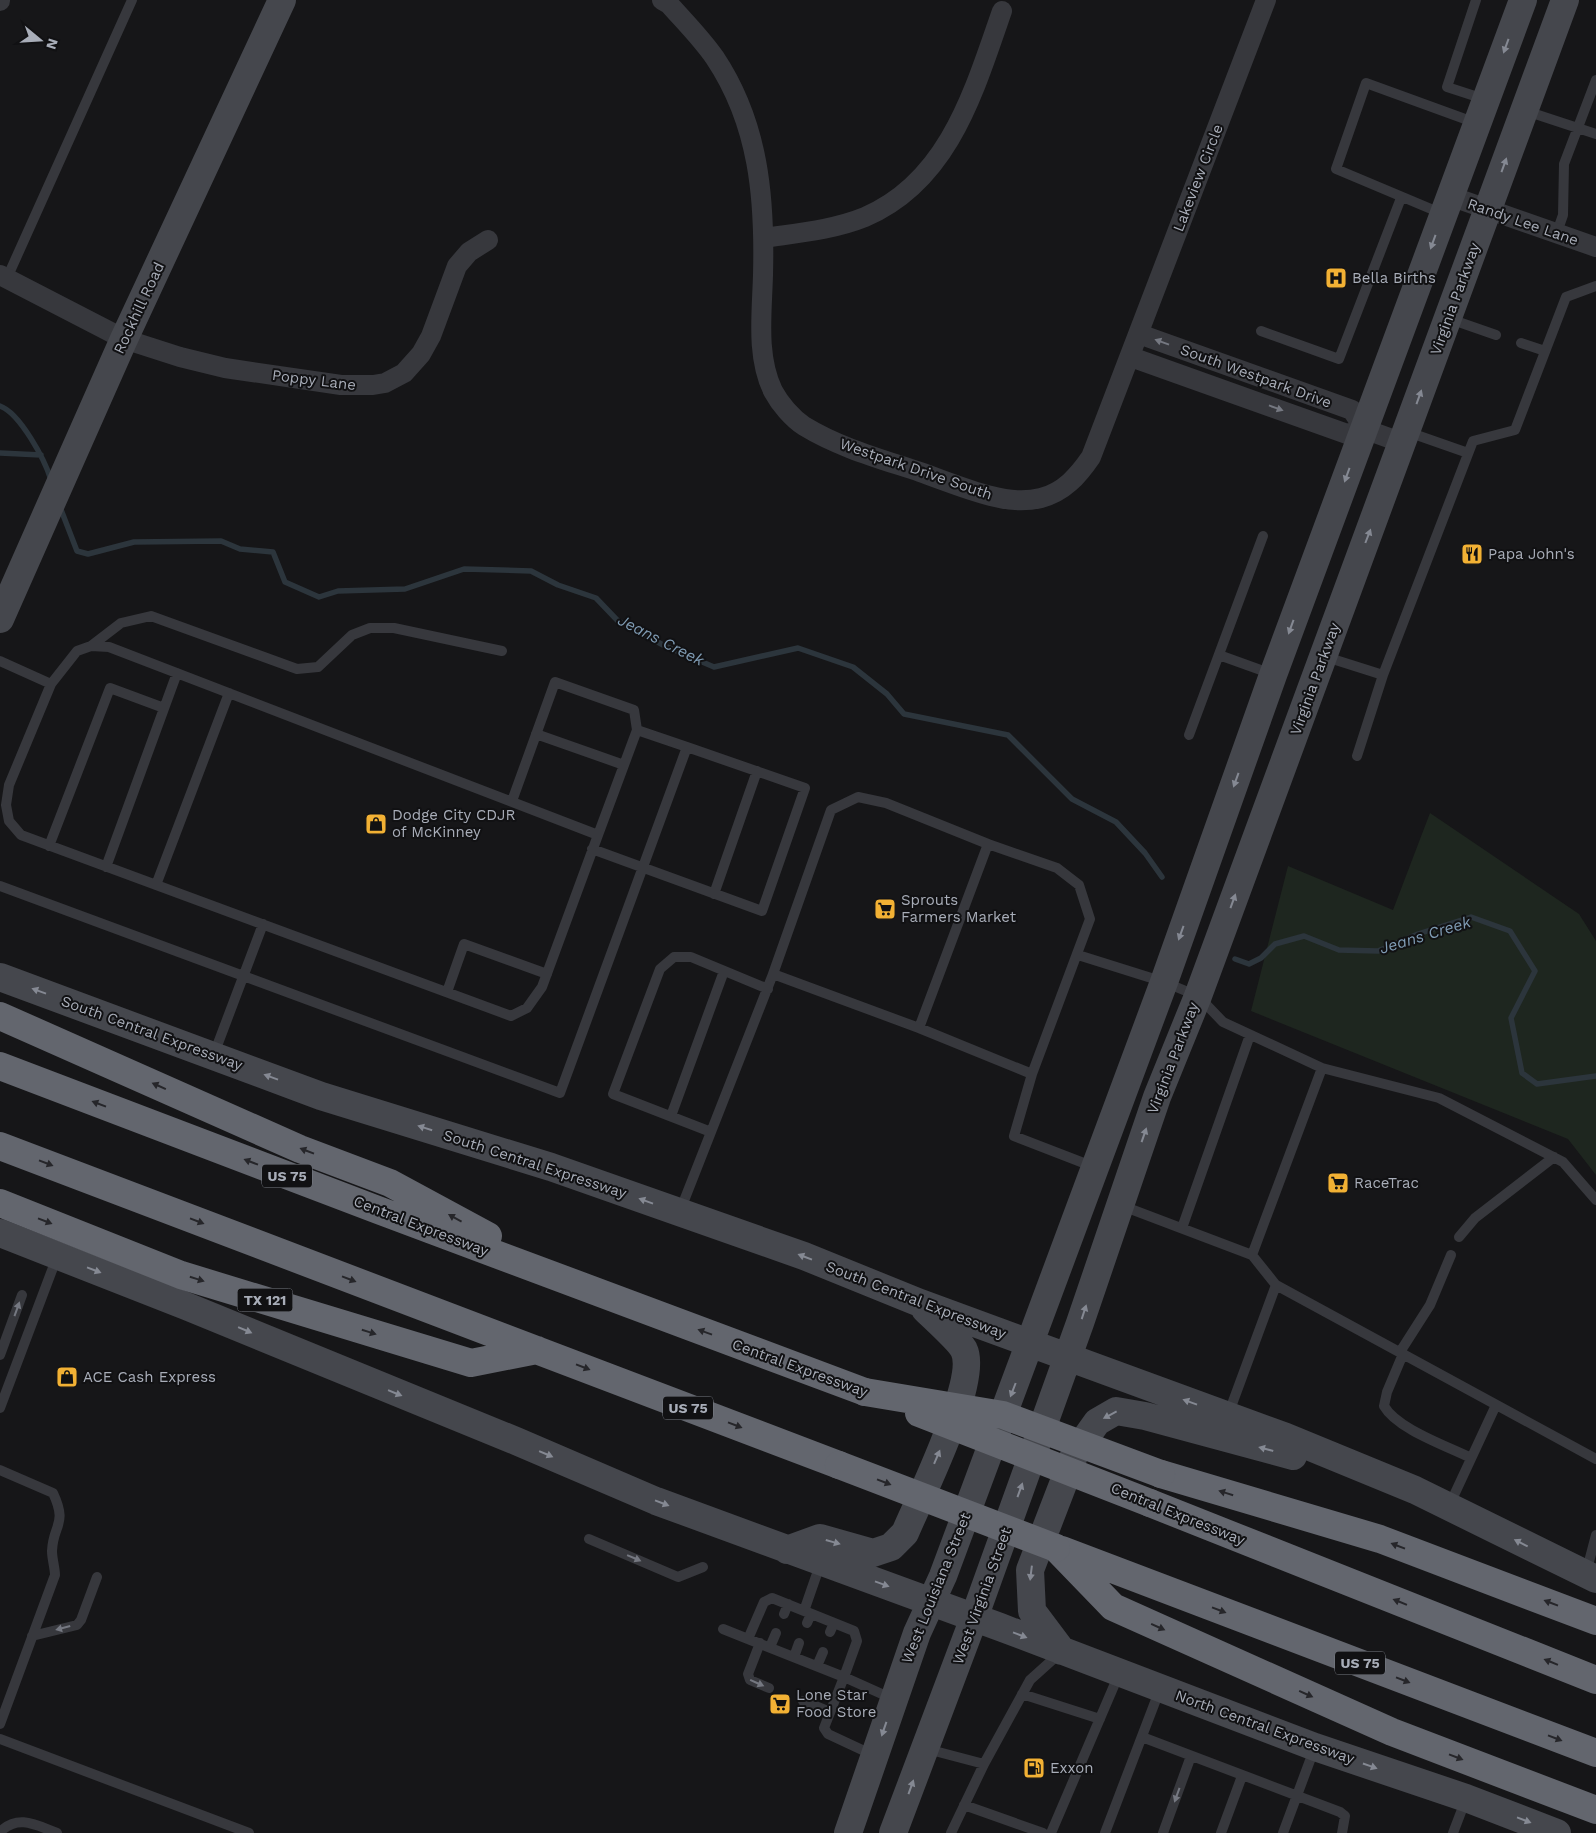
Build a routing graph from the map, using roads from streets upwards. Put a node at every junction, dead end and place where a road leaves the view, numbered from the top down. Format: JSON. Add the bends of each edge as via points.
{"nodes":[{"id":1,"x":282,"y":0,"type":"edge"},
{"id":2,"x":1266,"y":0,"type":"edge"},
{"id":3,"x":1523,"y":0,"type":"edge"},
{"id":4,"x":1565,"y":0,"type":"edge"},
{"id":5,"x":668,"y":1,"type":"edge"},
{"id":6,"x":1002,"y":12,"type":"dead end"},
{"id":7,"x":1447,"y":205,"type":"junction"},
{"id":8,"x":1487,"y":210,"type":"junction"},
{"id":9,"x":764,"y":238,"type":"junction"},
{"id":10,"x":488,"y":240,"type":"dead end"},
{"id":11,"x":1596,"y":247,"type":"edge"},
{"id":12,"x":4,"y":276,"type":"edge"},
{"id":13,"x":1139,"y":334,"type":"junction"},
{"id":14,"x":124,"y":339,"type":"junction"},
{"id":15,"x":1131,"y":356,"type":"junction"},
{"id":16,"x":1364,"y":429,"type":"junction"},
{"id":17,"x":1405,"y":437,"type":"junction"},
{"id":18,"x":0,"y":619,"type":"edge"},
{"id":19,"x":0,"y":977,"type":"edge"},
{"id":20,"x":0,"y":1016,"type":"edge"},
{"id":21,"x":0,"y":1066,"type":"edge"},
{"id":22,"x":0,"y":1146,"type":"edge"},
{"id":23,"x":0,"y":1204,"type":"edge"},
{"id":24,"x":0,"y":1234,"type":"edge"},
{"id":25,"x":575,"y":1284,"type":"junction"},
{"id":26,"x":920,"y":1303,"type":"junction"},
{"id":27,"x":1030,"y":1344,"type":"junction"},
{"id":28,"x":537,"y":1350,"type":"junction"},
{"id":29,"x":1067,"y":1358,"type":"junction"},
{"id":30,"x":865,"y":1392,"type":"junction"},
{"id":31,"x":1415,"y":1490,"type":"junction"},
{"id":32,"x":1056,"y":1548,"type":"junction"},
{"id":33,"x":787,"y":1550,"type":"junction"},
{"id":34,"x":1591,"y":1577,"type":"edge"},
{"id":35,"x":931,"y":1602,"type":"junction"},
{"id":36,"x":974,"y":1618,"type":"junction"},
{"id":37,"x":1596,"y":1621,"type":"edge"},
{"id":38,"x":1062,"y":1651,"type":"junction"},
{"id":39,"x":1596,"y":1680,"type":"edge"},
{"id":40,"x":1596,"y":1753,"type":"edge"},
{"id":41,"x":1596,"y":1810,"type":"edge"},
{"id":42,"x":848,"y":1833,"type":"edge"},
{"id":43,"x":894,"y":1833,"type":"edge"},
{"id":44,"x":1556,"y":1833,"type":"edge"}],
"edges":[{"from":1,"to":14,"type":"main road","name":"Rockhill Road"},
{"from":2,"to":13,"type":"street","name":"Lakeview Circle"},
{"from":3,"to":7,"type":"main road","one_way":true},
{"from":8,"to":4,"type":"main road","name":"Virginia Parkway","one_way":true},
{"from":5,"to":9,"type":"street","name":"Westpark Drive South","via":[[715,59],[740,104],[756,155]]},
{"from":6,"to":9,"type":"street","via":[[969,104],[946,147],[920,180],[900,198],[863,218]]},
{"from":7,"to":8,"type":"street","name":"Randy Lee Lane"},
{"from":7,"to":16,"type":"main road","one_way":true},
{"from":8,"to":11,"type":"street","name":"Randy Lee Lane"},
{"from":17,"to":8,"type":"main road","name":"Virginia Parkway","one_way":true},
{"from":9,"to":15,"type":"street","name":"Westpark Drive South","via":[[763,357],[774,393],[787,410],[803,425],[838,443],[990,496],[1023,500],[1041,498],[1060,490],[1077,477],[1092,457]]},
{"from":10,"to":14,"type":"street","name":"Poppy Lane","via":[[469,252],[457,266],[421,354],[404,373],[385,382],[341,385],[226,368]]},
{"from":12,"to":14,"type":"street","name":"Poppy Lane"},
{"from":13,"to":15,"type":"street","name":"Lakeview Circle"},
{"from":16,"to":13,"type":"street","name":"South Westpark Drive","one_way":true,"via":[[1352,410]]},
{"from":14,"to":18,"type":"main road","name":"Rockhill Road"},
{"from":15,"to":16,"type":"street","name":"South Westpark Drive","one_way":true,"via":[[1347,434]]},
{"from":16,"to":17,"type":"street","name":"South Westpark Drive"},
{"from":16,"to":27,"type":"main road","one_way":true},
{"from":29,"to":17,"type":"main road","name":"Virginia Parkway","one_way":true,"via":[[1157,1097],[1198,996]]},
{"from":26,"to":19,"type":"main road","name":"South Central Expressway","one_way":true,"via":[[804,1256],[551,1167],[322,1096]]},
{"from":25,"to":20,"type":"highway","one_way":true,"via":[[390,1183],[300,1149]]},
{"from":25,"to":21,"type":"highway","name":"Central Expressway","number":"US 75","one_way":true},
{"from":22,"to":28,"type":"highway","number":"US 75","one_way":true},
{"from":23,"to":28,"type":"highway","number":"TX 121","one_way":true,"via":[[181,1275],[471,1363]]},
{"from":24,"to":33,"type":"main road","one_way":true,"via":[[516,1440],[656,1501]]},
{"from":30,"to":25,"type":"highway","name":"Central Expressway","number":"US 75","one_way":true},
{"from":26,"to":27,"type":"main road","name":"South Central Expressway"},
{"from":33,"to":26,"type":"main road","one_way":true,"via":[[820,1538],[873,1554],[890,1547],[905,1533],[962,1397],[967,1369],[964,1350]]},
{"from":27,"to":29,"type":"main road","name":"South Central Expressway"},
{"from":27,"to":35,"type":"main road","name":"West Louisiana Street","one_way":true},
{"from":28,"to":32,"type":"highway","number":"US 75","one_way":true,"bridge":true},
{"from":31,"to":29,"type":"main road","one_way":true,"via":[[1228,1416]]},
{"from":36,"to":29,"type":"main road","name":"West Virginia Street","one_way":true},
{"from":37,"to":30,"type":"highway","one_way":true,"bridge":true,"via":[[1380,1539],[1162,1474],[1003,1415]]},
{"from":39,"to":30,"type":"highway","name":"Central Expressway","number":"US 75","one_way":true,"bridge":true},
{"from":34,"to":31,"type":"main road","one_way":true},
{"from":31,"to":38,"type":"main road","one_way":true,"via":[[1145,1416],[1116,1411],[1097,1422],[1075,1453],[1030,1570],[1032,1611]]},
{"from":32,"to":40,"type":"highway","number":"US 75","one_way":true},
{"from":32,"to":41,"type":"highway","one_way":true,"via":[[1113,1607],[1392,1732]]},
{"from":33,"to":35,"type":"main road","one_way":true},
{"from":35,"to":36,"type":"main road"},
{"from":35,"to":42,"type":"main road","name":"West Louisiana Street","one_way":true},
{"from":36,"to":38,"type":"main road","name":"North Central Expressway","one_way":true},
{"from":43,"to":36,"type":"main road","name":"West Virginia Street","one_way":true},
{"from":38,"to":44,"type":"main road","name":"North Central Expressway","one_way":true,"via":[[1315,1747],[1466,1798]]}]}
